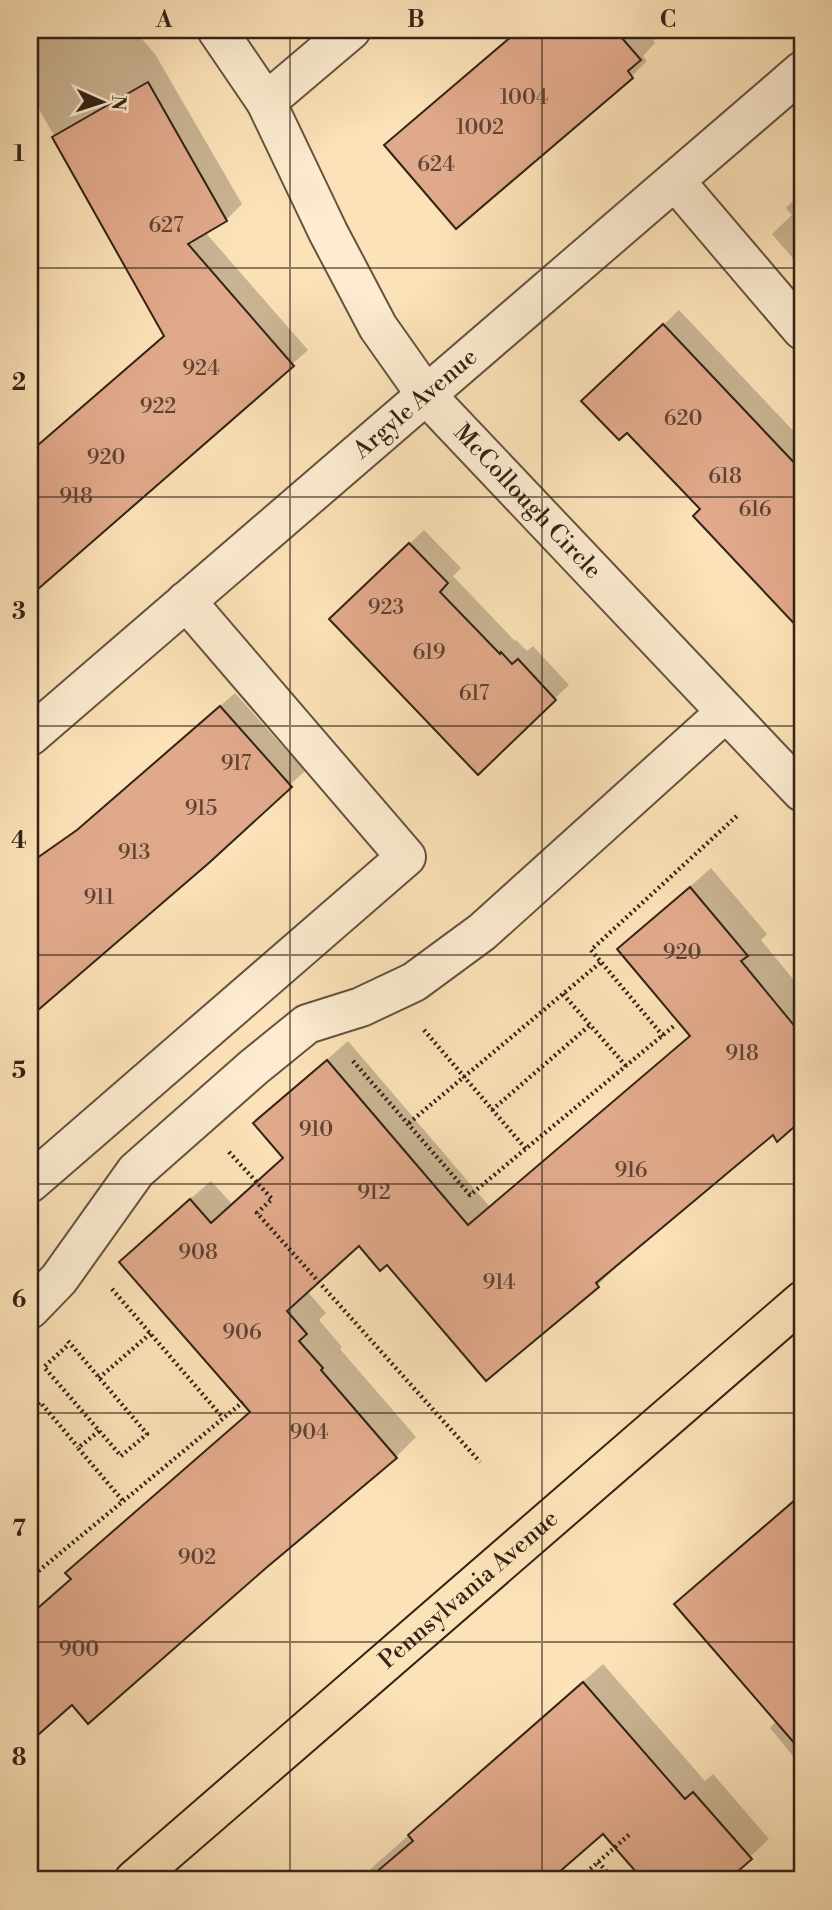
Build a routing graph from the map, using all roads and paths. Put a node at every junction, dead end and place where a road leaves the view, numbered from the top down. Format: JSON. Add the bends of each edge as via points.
{"nodes":[{"id":1,"x":217,"y":30,"type":"edge"},
{"id":2,"x":351,"y":30,"type":"edge"},
{"id":3,"x":802,"y":71,"type":"edge"},
{"id":4,"x":266,"y":102,"type":"junction"},
{"id":5,"x":675,"y":181,"type":"junction"},
{"id":6,"x":802,"y":330,"type":"edge"},
{"id":7,"x":426,"y":395,"type":"junction"},
{"id":8,"x":186,"y":601,"type":"junction"},
{"id":9,"x":726,"y":712,"type":"junction"},
{"id":10,"x":30,"y":736,"type":"edge"},
{"id":11,"x":802,"y":792,"type":"edge"},
{"id":12,"x":739,"y":814,"type":"dead end"},
{"id":13,"x":601,"y":962,"type":"junction"},
{"id":14,"x":563,"y":994,"type":"junction"},
{"id":15,"x":590,"y":1025,"type":"junction"},
{"id":16,"x":420,"y":1026,"type":"dead end"},
{"id":17,"x":674,"y":1026,"type":"dead end"},
{"id":18,"x":663,"y":1036,"type":"junction"},
{"id":19,"x":351,"y":1059,"type":"dead end"},
{"id":20,"x":626,"y":1066,"type":"junction"},
{"id":21,"x":464,"y":1077,"type":"junction"},
{"id":22,"x":492,"y":1110,"type":"junction"},
{"id":23,"x":409,"y":1123,"type":"junction"},
{"id":24,"x":225,"y":1148,"type":"dead end"},
{"id":25,"x":526,"y":1149,"type":"junction"},
{"id":26,"x":30,"y":1183,"type":"edge"},
{"id":27,"x":106,"y":1282,"type":"dead end"},
{"id":28,"x":802,"y":1301,"type":"edge"},
{"id":29,"x":33,"y":1306,"type":"edge"},
{"id":30,"x":150,"y":1333,"type":"junction"},
{"id":31,"x":70,"y":1344,"type":"junction"},
{"id":32,"x":99,"y":1378,"type":"junction"},
{"id":33,"x":243,"y":1402,"type":"dead end"},
{"id":34,"x":30,"y":1411,"type":"edge"},
{"id":35,"x":223,"y":1418,"type":"junction"},
{"id":36,"x":99,"y":1431,"type":"junction"},
{"id":37,"x":78,"y":1448,"type":"junction"},
{"id":38,"x":480,"y":1462,"type":"dead end"},
{"id":39,"x":123,"y":1501,"type":"junction"},
{"id":40,"x":30,"y":1578,"type":"edge"},
{"id":41,"x":631,"y":1833,"type":"dead end"},
{"id":42,"x":598,"y":1862,"type":"junction"},
{"id":43,"x":145,"y":1877,"type":"edge"},
{"id":44,"x":578,"y":1880,"type":"edge"},
{"id":45,"x":614,"y":1880,"type":"edge"}],
"edges":[{"from":1,"to":4,"type":"street","name":"McCollough Circle"},
{"from":2,"to":4,"type":"street"},
{"from":3,"to":5,"type":"street","name":"Argyle Avenue"},
{"from":4,"to":7,"type":"street","name":"McCollough Circle","via":[[378,327]]},
{"from":5,"to":6,"type":"street"},
{"from":5,"to":7,"type":"street","name":"Argyle Avenue"},
{"from":7,"to":8,"type":"street","name":"Argyle Avenue"},
{"from":7,"to":9,"type":"street","name":"McCollough Circle"},
{"from":8,"to":10,"type":"street","name":"Argyle Avenue"},
{"from":8,"to":26,"type":"street","via":[[406,857]]},
{"from":9,"to":11,"type":"street","name":"McCollough Circle"},
{"from":9,"to":29,"type":"street","via":[[482,932],[414,982],[361,1007],[307,1024],[254,1067],[136,1171],[59,1279]]},
{"from":12,"to":13,"type":"path","via":[[591,950]]},
{"from":13,"to":14,"type":"path"},
{"from":13,"to":18,"type":"path"},
{"from":14,"to":15,"type":"path"},
{"from":14,"to":21,"type":"path"},
{"from":15,"to":20,"type":"path"},
{"from":15,"to":22,"type":"path"},
{"from":16,"to":21,"type":"path"},
{"from":17,"to":18,"type":"path"},
{"from":18,"to":20,"type":"path"},
{"from":19,"to":23,"type":"path"},
{"from":20,"to":25,"type":"path"},
{"from":21,"to":22,"type":"path"},
{"from":21,"to":23,"type":"path"},
{"from":22,"to":25,"type":"path"},
{"from":23,"to":25,"type":"path","via":[[470,1195]]},
{"from":24,"to":38,"type":"path","via":[[272,1199],[257,1213]]},
{"from":27,"to":30,"type":"path"},
{"from":28,"to":43,"type":"main road","name":"Pennsylvania Avenue"},
{"from":29,"to":31,"type":"path"},
{"from":30,"to":32,"type":"path"},
{"from":30,"to":35,"type":"path"},
{"from":31,"to":32,"type":"path"},
{"from":31,"to":36,"type":"path","via":[[44,1367]]},
{"from":32,"to":36,"type":"path","via":[[147,1434],[121,1456]]},
{"from":33,"to":35,"type":"path"},
{"from":34,"to":37,"type":"path","via":[[40,1402]]},
{"from":35,"to":39,"type":"path"},
{"from":36,"to":37,"type":"path"},
{"from":37,"to":39,"type":"path"},
{"from":39,"to":40,"type":"path"},
{"from":41,"to":42,"type":"path"},
{"from":42,"to":44,"type":"path"},
{"from":42,"to":45,"type":"path"}]}
